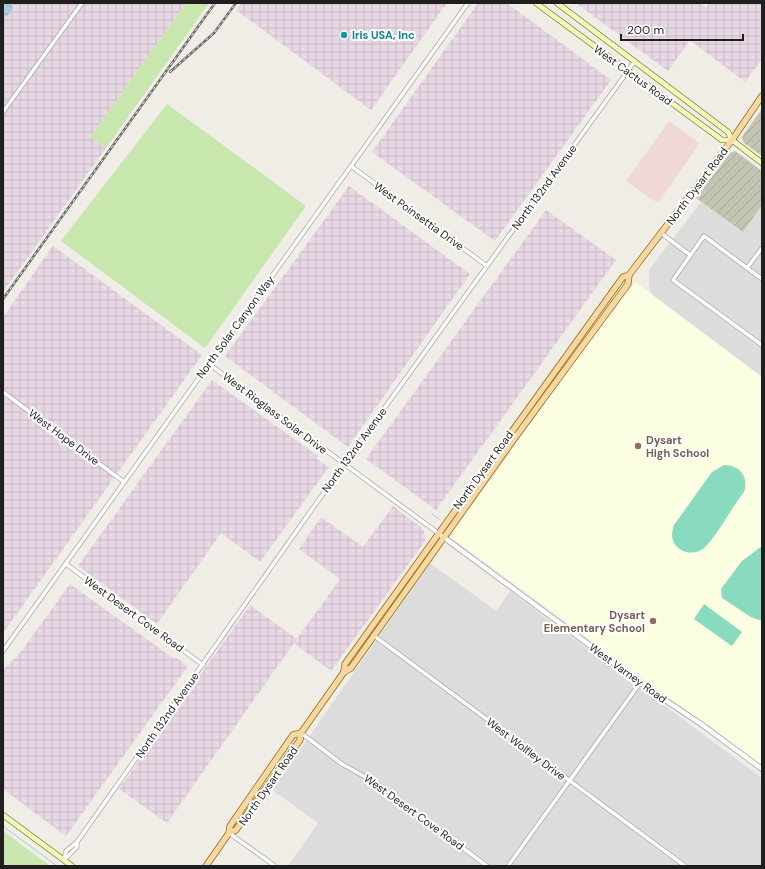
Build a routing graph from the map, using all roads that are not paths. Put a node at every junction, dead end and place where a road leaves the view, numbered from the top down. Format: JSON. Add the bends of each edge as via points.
{"nodes":[{"id":1,"x":82,"y":3,"type":"edge"},
{"id":2,"x":468,"y":3,"type":"edge"},
{"id":3,"x":536,"y":3,"type":"edge"},
{"id":4,"x":556,"y":3,"type":"edge"},
{"id":5,"x":635,"y":61,"type":"junction"},
{"id":6,"x":627,"y":71,"type":"junction"},
{"id":7,"x":762,"y":96,"type":"edge"},
{"id":8,"x":3,"y":112,"type":"edge"},
{"id":9,"x":732,"y":140,"type":"junction"},
{"id":10,"x":762,"y":162,"type":"edge"},
{"id":11,"x":351,"y":166,"type":"junction"},
{"id":12,"x":661,"y":233,"type":"junction"},
{"id":13,"x":762,"y":248,"type":"edge"},
{"id":14,"x":690,"y":255,"type":"junction"},
{"id":15,"x":487,"y":266,"type":"junction"},
{"id":16,"x":747,"y":268,"type":"junction"},
{"id":17,"x":629,"y":275,"type":"junction"},
{"id":18,"x":762,"y":279,"type":"edge"},
{"id":19,"x":628,"y":284,"type":"junction"},
{"id":20,"x":608,"y":296,"type":"junction"},
{"id":21,"x":762,"y":345,"type":"edge"},
{"id":22,"x":209,"y":364,"type":"junction"},
{"id":23,"x":3,"y":392,"type":"edge"},
{"id":24,"x":344,"y":464,"type":"junction"},
{"id":25,"x":124,"y":482,"type":"junction"},
{"id":26,"x":438,"y":533,"type":"junction"},
{"id":27,"x":444,"y":538,"type":"junction"},
{"id":28,"x":66,"y":564,"type":"junction"},
{"id":29,"x":368,"y":632,"type":"junction"},
{"id":30,"x":374,"y":636,"type":"junction"},
{"id":31,"x":3,"y":651,"type":"edge"},
{"id":32,"x":203,"y":665,"type":"junction"},
{"id":33,"x":344,"y":671,"type":"junction"},
{"id":34,"x":640,"y":683,"type":"junction"},
{"id":35,"x":301,"y":733,"type":"junction"},
{"id":36,"x":762,"y":769,"type":"edge"},
{"id":37,"x":568,"y":781,"type":"junction"},
{"id":38,"x":3,"y":815,"type":"edge"},
{"id":39,"x":229,"y":833,"type":"junction"},
{"id":40,"x":64,"y":860,"type":"junction"},
{"id":41,"x":72,"y":866,"type":"edge"},
{"id":42,"x":206,"y":866,"type":"edge"},
{"id":43,"x":274,"y":866,"type":"edge"},
{"id":44,"x":487,"y":866,"type":"edge"},
{"id":45,"x":508,"y":866,"type":"edge"},
{"id":46,"x":685,"y":866,"type":"edge"}],
"edges":[{"from":1,"to":8,"type":"street"},
{"from":2,"to":11,"type":"street","name":"North Solar Canyon Way"},
{"from":3,"to":6,"type":"main road","name":"West Cactus Road"},
{"from":4,"to":5,"type":"main road","name":"West Cactus Road"},
{"from":5,"to":6,"type":"street","name":"North 132nd Avenue"},
{"from":5,"to":9,"type":"main road","name":"West Cactus Road","via":[[728,132]]},
{"from":6,"to":9,"type":"main road","name":"West Cactus Road","via":[[722,140]]},
{"from":6,"to":15,"type":"street","name":"North 132nd Avenue"},
{"from":7,"to":9,"type":"main road","name":"North Dysart Road"},
{"from":9,"to":10,"type":"main road","name":"West Cactus Road"},
{"from":9,"to":12,"type":"main road","name":"North Dysart Road"},
{"from":11,"to":15,"type":"street","name":"West Poinsettia Drive"},
{"from":11,"to":22,"type":"street","name":"North Solar Canyon Way"},
{"from":12,"to":14,"type":"street"},
{"from":12,"to":17,"type":"main road","name":"North Dysart Road"},
{"from":13,"to":16,"type":"street"},
{"from":14,"to":16,"type":"street","via":[[704,236]]},
{"from":14,"to":21,"type":"street","via":[[673,280]]},
{"from":15,"to":24,"type":"street","name":"North 132nd Avenue"},
{"from":16,"to":18,"type":"street"},
{"from":17,"to":19,"type":"main road","name":"North Dysart Road"},
{"from":17,"to":20,"type":"main road","name":"North Dysart Road","via":[[622,277]]},
{"from":19,"to":20,"type":"main road"},
{"from":19,"to":27,"type":"main road","name":"North Dysart Road"},
{"from":20,"to":26,"type":"main road","name":"North Dysart Road"},
{"from":22,"to":24,"type":"street","name":"West Rioglass Solar Drive"},
{"from":22,"to":25,"type":"street","name":"North Solar Canyon Way"},
{"from":23,"to":25,"type":"street","name":"West Hope Drive"},
{"from":24,"to":26,"type":"street","name":"West Rioglass Solar Drive"},
{"from":24,"to":32,"type":"street","name":"North 132nd Avenue"},
{"from":25,"to":28,"type":"street","name":"North Solar Canyon Way"},
{"from":26,"to":27,"type":"street","name":"West Varney Road"},
{"from":26,"to":29,"type":"main road","name":"North Dysart Road"},
{"from":27,"to":30,"type":"main road","name":"North Dysart Road"},
{"from":27,"to":34,"type":"street","name":"West Varney Road"},
{"from":28,"to":31,"type":"street","name":"North Solar Canyon Way"},
{"from":28,"to":32,"type":"street","name":"West Desert Cove Road"},
{"from":29,"to":30,"type":"street","name":"West Wolfley Drive"},
{"from":29,"to":33,"type":"main road","name":"North Dysart Road","via":[[345,664]]},
{"from":30,"to":33,"type":"main road","name":"North Dysart Road","via":[[351,668]]},
{"from":30,"to":37,"type":"street","name":"West Wolfley Drive"},
{"from":32,"to":40,"type":"street","name":"North 132nd Avenue","via":[[77,842],[76,847]]},
{"from":33,"to":35,"type":"main road","name":"North Dysart Road"},
{"from":34,"to":36,"type":"street","name":"West Varney Road"},
{"from":34,"to":37,"type":"street"},
{"from":35,"to":39,"type":"main road","name":"North Dysart Road","via":[[293,735],[230,826]]},
{"from":35,"to":44,"type":"street","name":"West Desert Cove Road","via":[[342,764],[376,783]]},
{"from":37,"to":45,"type":"street"},
{"from":37,"to":46,"type":"street","name":"West Wolfley Drive"},
{"from":38,"to":40,"type":"main road"},
{"from":39,"to":42,"type":"main road","name":"North Dysart Road"},
{"from":39,"to":43,"type":"street"},
{"from":40,"to":41,"type":"main road"}]}
